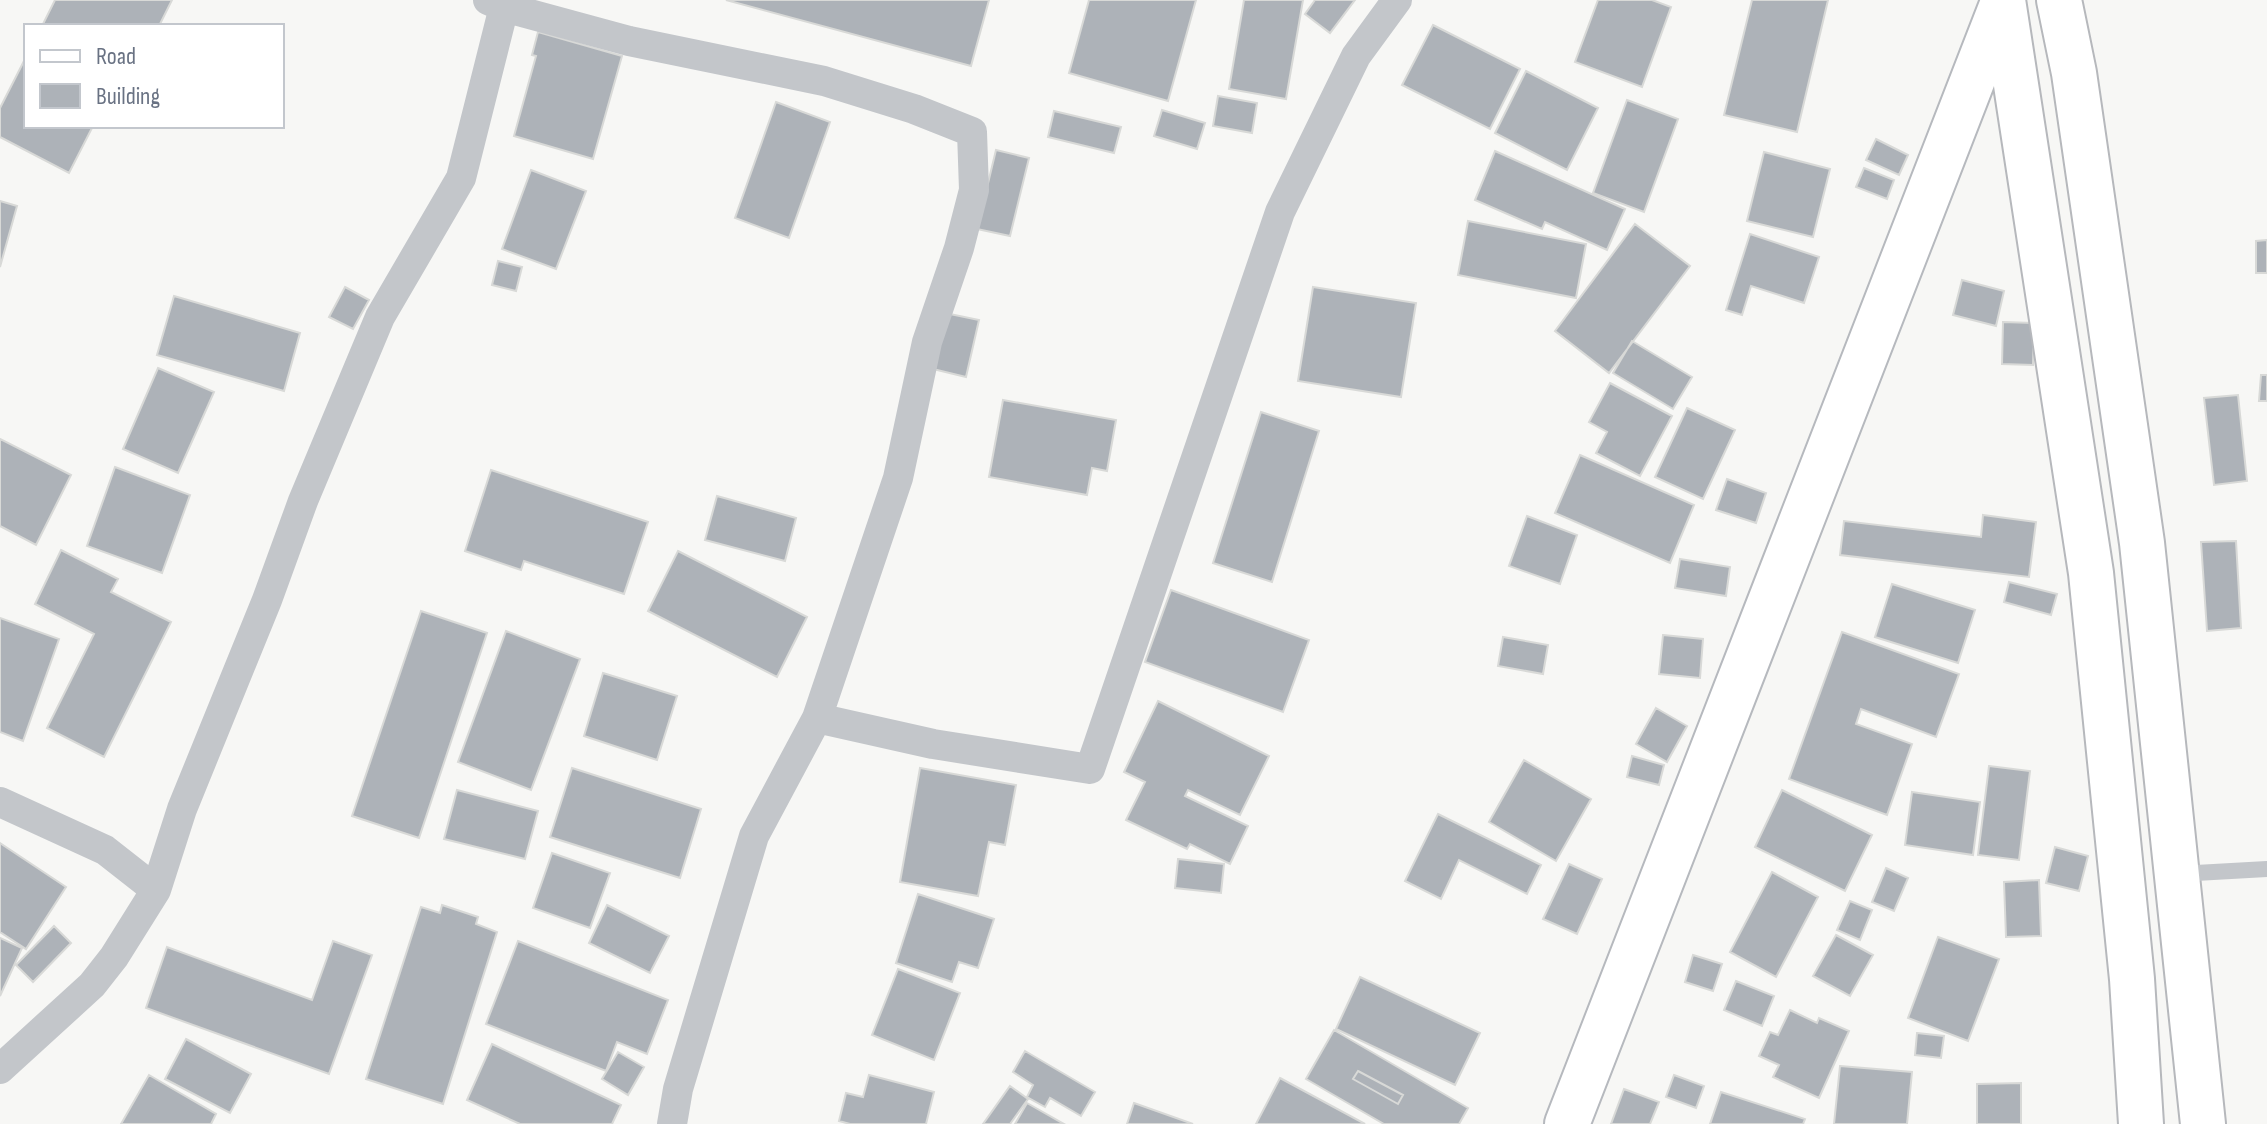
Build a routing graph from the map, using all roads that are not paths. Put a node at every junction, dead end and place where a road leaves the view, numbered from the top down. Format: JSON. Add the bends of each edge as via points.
{"nodes":[{"id":1,"x":1397,"y":0,"type":"edge"},
{"id":2,"x":2059,"y":0,"type":"edge"},
{"id":3,"x":2081,"y":0,"type":"edge"},
{"id":4,"x":2003,"y":1,"type":"edge"},
{"id":5,"x":496,"y":3,"type":"edge"},
{"id":6,"x":2074,"y":73,"type":"junction"},
{"id":7,"x":817,"y":718,"type":"junction"},
{"id":8,"x":0,"y":802,"type":"edge"},
{"id":9,"x":2267,"y":869,"type":"edge"},
{"id":10,"x":2177,"y":874,"type":"junction"},
{"id":11,"x":156,"y":890,"type":"junction"},
{"id":12,"x":0,"y":1069,"type":"edge"},
{"id":13,"x":672,"y":1124,"type":"edge"},
{"id":14,"x":1567,"y":1124,"type":"edge"},
{"id":15,"x":2141,"y":1124,"type":"edge"},
{"id":16,"x":2203,"y":1124,"type":"edge"}],
"edges":[{"from":1,"to":7,"type":"street","via":[[1356,56],[1280,212],[1090,769],[933,744]]},
{"from":2,"to":6,"type":"main road"},
{"from":3,"to":6,"type":"main road"},
{"from":4,"to":14,"type":"main road"},
{"from":4,"to":15,"type":"main road","via":[[2091,573],[2132,979]]},
{"from":5,"to":7,"type":"street","via":[[629,41],[824,81],[972,132],[974,190],[959,248],[927,342],[898,478]]},
{"from":5,"to":11,"type":"street","via":[[461,178],[380,317],[182,809]]},
{"from":6,"to":10,"type":"main road","via":[[2142,543]]},
{"from":7,"to":13,"type":"street","via":[[754,836]]},
{"from":8,"to":11,"type":"street","via":[[105,850]]},
{"from":9,"to":10,"type":"lane"},
{"from":10,"to":16,"type":"main road"},
{"from":11,"to":12,"type":"street","via":[[92,985]]}]}
